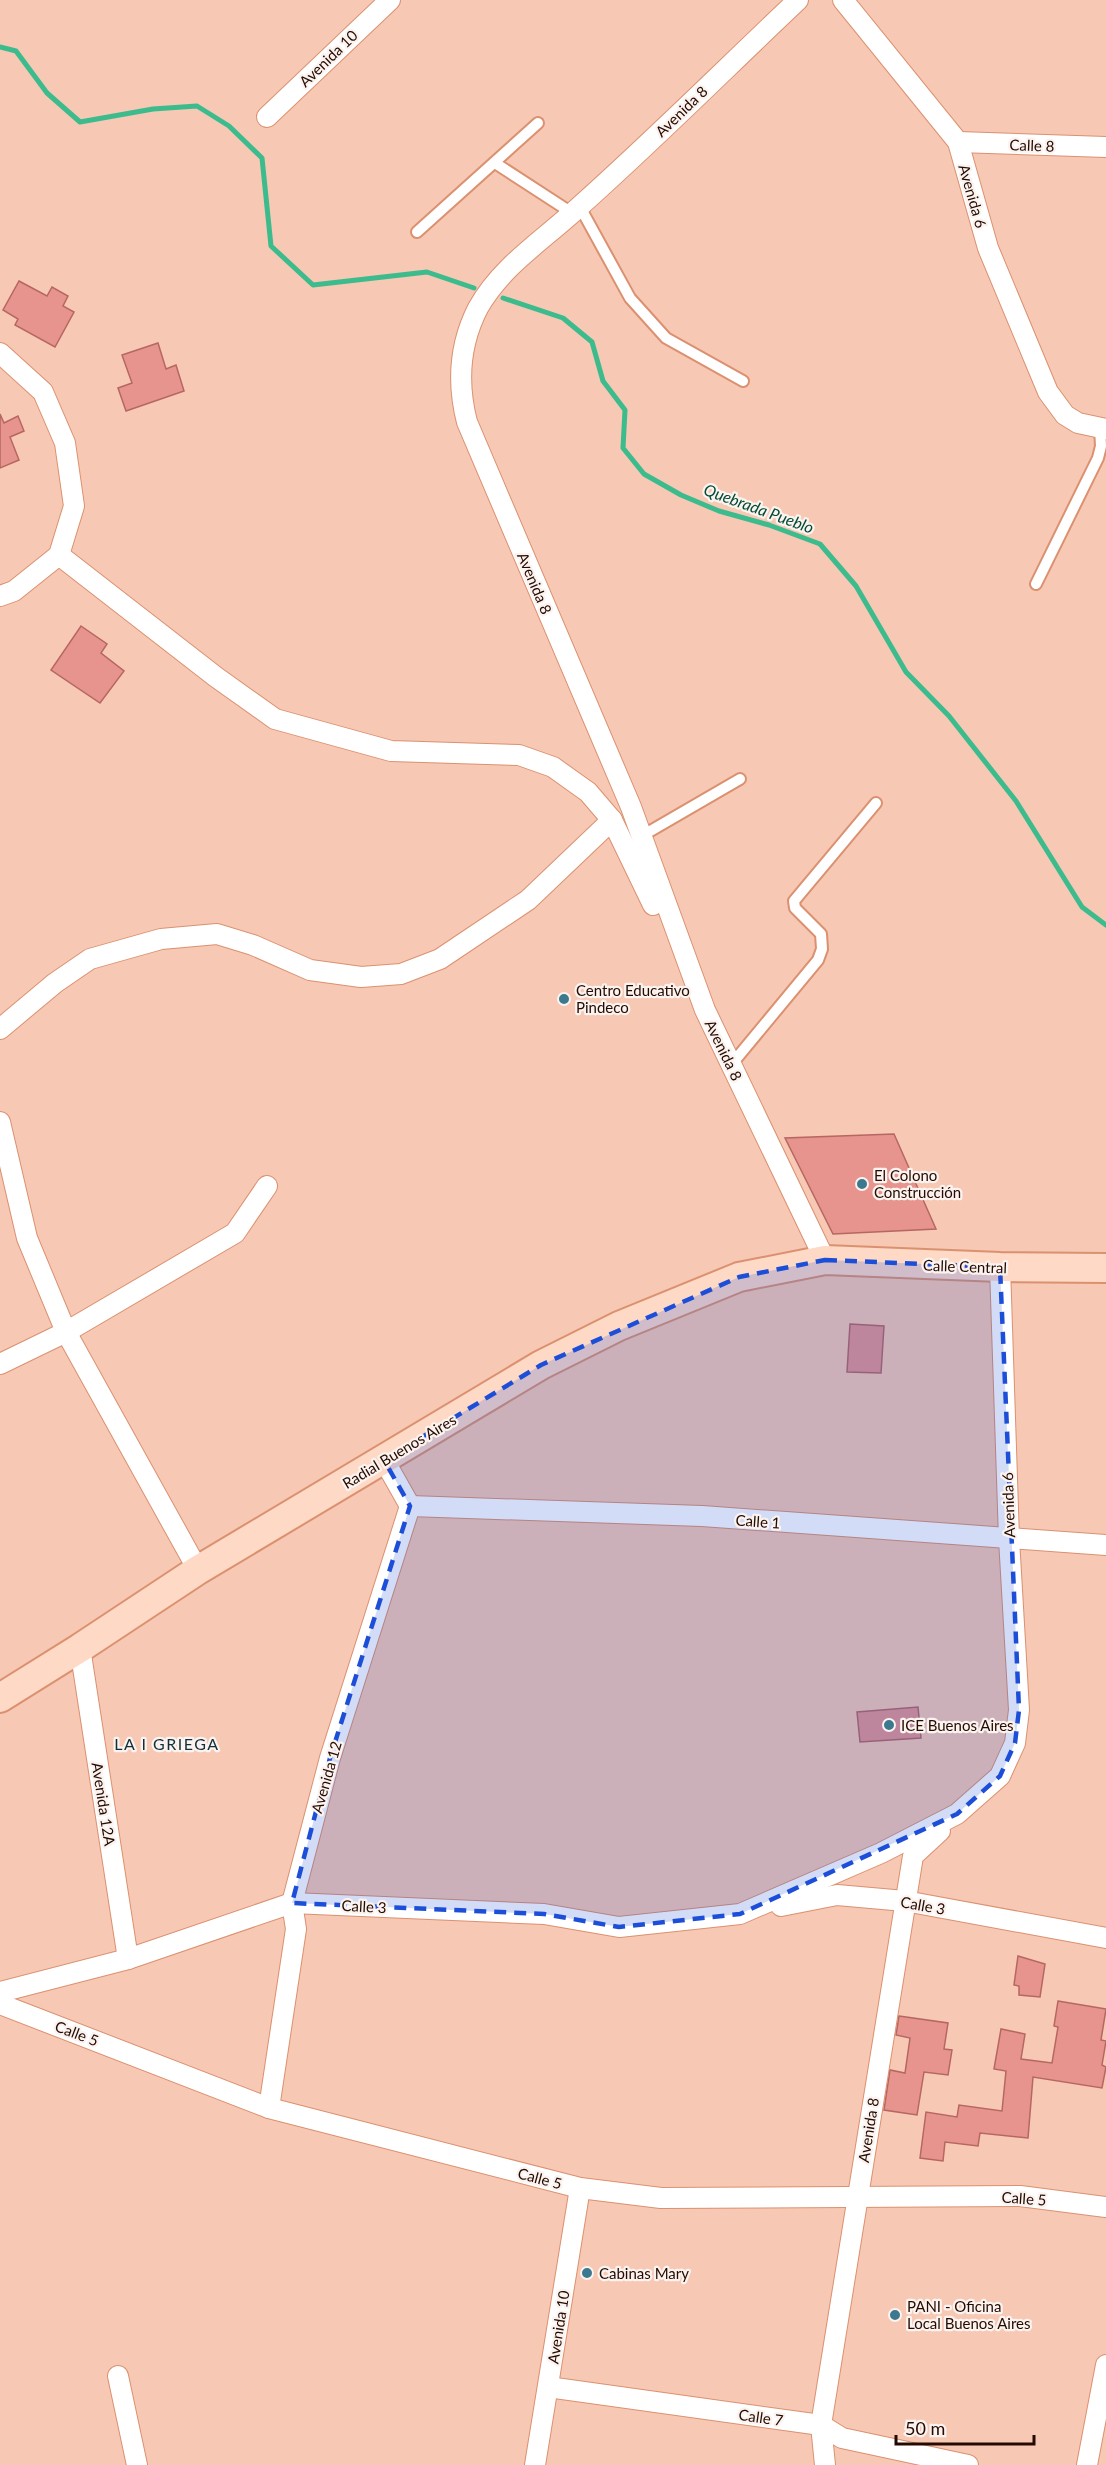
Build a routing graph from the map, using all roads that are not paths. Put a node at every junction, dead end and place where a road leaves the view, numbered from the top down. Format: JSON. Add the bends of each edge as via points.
{"nodes":[{"id":1,"x":390,"y":0,"type":"edge"},
{"id":2,"x":798,"y":0,"type":"edge"},
{"id":3,"x":843,"y":0,"type":"edge"},
{"id":4,"x":267,"y":117,"type":"dead end"},
{"id":5,"x":538,"y":123,"type":"dead end"},
{"id":6,"x":958,"y":142,"type":"junction"},
{"id":7,"x":1106,"y":147,"type":"edge"},
{"id":8,"x":495,"y":162,"type":"junction"},
{"id":9,"x":576,"y":210,"type":"junction"},
{"id":10,"x":417,"y":232,"type":"dead end"},
{"id":11,"x":0,"y":353,"type":"edge"},
{"id":12,"x":743,"y":381,"type":"dead end"},
{"id":13,"x":1103,"y":429,"type":"edge"},
{"id":14,"x":59,"y":555,"type":"junction"},
{"id":15,"x":1036,"y":584,"type":"dead end"},
{"id":16,"x":0,"y":596,"type":"edge"},
{"id":17,"x":740,"y":779,"type":"dead end"},
{"id":18,"x":876,"y":803,"type":"dead end"},
{"id":19,"x":612,"y":820,"type":"junction"},
{"id":20,"x":640,"y":837,"type":"junction"},
{"id":21,"x":705,"y":1010,"type":"junction"},
{"id":22,"x":0,"y":1029,"type":"edge"},
{"id":23,"x":731,"y":1065,"type":"junction"},
{"id":24,"x":0,"y":1130,"type":"edge"},
{"id":25,"x":267,"y":1186,"type":"dead end"},
{"id":26,"x":825,"y":1260,"type":"junction"},
{"id":27,"x":1000,"y":1267,"type":"junction"},
{"id":28,"x":1106,"y":1268,"type":"edge"},
{"id":29,"x":66,"y":1332,"type":"junction"},
{"id":30,"x":0,"y":1364,"type":"edge"},
{"id":31,"x":384,"y":1460,"type":"junction"},
{"id":32,"x":410,"y":1506,"type":"junction"},
{"id":33,"x":1009,"y":1539,"type":"junction"},
{"id":34,"x":1106,"y":1545,"type":"edge"},
{"id":35,"x":198,"y":1570,"type":"junction"},
{"id":36,"x":80,"y":1648,"type":"junction"},
{"id":37,"x":0,"y":1698,"type":"edge"},
{"id":38,"x":1015,"y":1743,"type":"joint"},
{"id":39,"x":957,"y":1814,"type":"junction"},
{"id":40,"x":905,"y":1901,"type":"junction"},
{"id":41,"x":292,"y":1903,"type":"junction"},
{"id":42,"x":740,"y":1914,"type":"junction"},
{"id":43,"x":1106,"y":1938,"type":"edge"},
{"id":44,"x":128,"y":1959,"type":"junction"},
{"id":45,"x":0,"y":1992,"type":"edge"},
{"id":46,"x":0,"y":2004,"type":"edge"},
{"id":47,"x":269,"y":2108,"type":"junction"},
{"id":48,"x":580,"y":2188,"type":"junction"},
{"id":49,"x":857,"y":2197,"type":"junction"},
{"id":50,"x":1106,"y":2207,"type":"edge"},
{"id":51,"x":1106,"y":2365,"type":"edge"},
{"id":52,"x":118,"y":2376,"type":"dead end"},
{"id":53,"x":548,"y":2387,"type":"junction"},
{"id":54,"x":821,"y":2426,"type":"junction"},
{"id":55,"x":137,"y":2465,"type":"edge"},
{"id":56,"x":535,"y":2465,"type":"edge"},
{"id":57,"x":825,"y":2465,"type":"edge"},
{"id":58,"x":968,"y":2465,"type":"edge"},
{"id":59,"x":1087,"y":2465,"type":"edge"}],
"edges":[{"from":1,"to":4,"type":"street","name":"Avenida 10"},
{"from":2,"to":9,"type":"street","name":"Avenida 8"},
{"from":3,"to":6,"type":"street","name":"Avenida 6"},
{"from":5,"to":8,"type":"lane"},
{"from":6,"to":7,"type":"street","name":"Calle 8"},
{"from":6,"to":13,"type":"street","name":"Avenida 6","via":[[988,249],[1048,392],[1065,415],[1078,423]]},
{"from":8,"to":9,"type":"lane"},
{"from":8,"to":10,"type":"lane"},
{"from":9,"to":12,"type":"lane","via":[[630,298],[666,338]]},
{"from":9,"to":20,"type":"street","name":"Avenida 8","via":[[496,281],[479,307],[463,351],[462,402],[477,446],[631,807]]},
{"from":11,"to":14,"type":"street","via":[[43,392],[64,443],[74,506]]},
{"from":13,"to":15,"type":"lane","via":[[1098,458]]},
{"from":14,"to":16,"type":"street","via":[[14,591]]},
{"from":14,"to":19,"type":"street","via":[[275,719],[391,751],[519,755],[554,767],[588,792]]},
{"from":17,"to":20,"type":"lane"},
{"from":18,"to":23,"type":"lane","via":[[794,901],[795,908],[821,934],[818,960]]},
{"from":19,"to":21,"type":"street"},
{"from":19,"to":22,"type":"street","via":[[528,900],[440,959],[401,974],[361,977],[309,970],[217,934],[161,939],[90,959]]},
{"from":20,"to":21,"type":"street","name":"Avenida 8"},
{"from":21,"to":23,"type":"street","name":"Avenida 8"},
{"from":23,"to":26,"type":"street","name":"Avenida 8"},
{"from":24,"to":29,"type":"street","via":[[27,1238]]},
{"from":25,"to":29,"type":"street","via":[[235,1233]]},
{"from":26,"to":27,"type":"main road","name":"Calle Central"},
{"from":26,"to":31,"type":"main road","name":"Radial Buenos Aires","via":[[739,1277],[619,1326],[541,1365]]},
{"from":27,"to":28,"type":"main road","name":"Calle Central"},
{"from":27,"to":33,"type":"street","name":"Avenida 6"},
{"from":29,"to":30,"type":"street"},
{"from":29,"to":35,"type":"street"},
{"from":31,"to":32,"type":"street"},
{"from":31,"to":35,"type":"main road","name":"Radial Buenos Aires"},
{"from":32,"to":33,"type":"street","name":"Calle 1","via":[[702,1516]]},
{"from":32,"to":41,"type":"street","name":"Avenida 12","via":[[330,1758]]},
{"from":33,"to":34,"type":"street","name":"Calle 1"},
{"from":33,"to":38,"type":"street","name":"Avenida 6","via":[[1019,1710]]},
{"from":35,"to":36,"type":"main road","name":"Radial Buenos Aires"},
{"from":36,"to":37,"type":"main road","name":"Radial Buenos Aires"},
{"from":36,"to":44,"type":"street","name":"Avenida 12A"},
{"from":38,"to":39,"type":"street","name":"Calle 3","via":[[1000,1776]]},
{"from":39,"to":40,"type":"street","name":"Avenida 8","via":[[913,1856]]},
{"from":39,"to":42,"type":"street","name":"Calle 3","via":[[881,1853]]},
{"from":40,"to":42,"type":"street","name":"Calle 3","via":[[837,1895]]},
{"from":40,"to":43,"type":"street","name":"Calle 3"},
{"from":40,"to":49,"type":"street","name":"Avenida 8"},
{"from":41,"to":42,"type":"street","name":"Calle 3","via":[[544,1914],[619,1927]]},
{"from":41,"to":44,"type":"street","name":"Calle 3"},
{"from":41,"to":47,"type":"street","name":"Avenida 12","via":[[296,1929]]},
{"from":44,"to":45,"type":"street","name":"Calle 3"},
{"from":46,"to":47,"type":"street","name":"Calle 5"},
{"from":47,"to":48,"type":"street","name":"Calle 5"},
{"from":48,"to":49,"type":"street","name":"Calle 5","via":[[661,2198]]},
{"from":48,"to":53,"type":"street","name":"Avenida 10"},
{"from":49,"to":50,"type":"street","name":"Calle 5","via":[[1020,2196]]},
{"from":49,"to":54,"type":"street","name":"Avenida 8"},
{"from":51,"to":59,"type":"street"},
{"from":52,"to":55,"type":"street"},
{"from":53,"to":54,"type":"street","name":"Calle 7"},
{"from":53,"to":56,"type":"street","name":"Avenida 10"},
{"from":54,"to":57,"type":"street","name":"Avenida 8"},
{"from":54,"to":58,"type":"street","name":"Calle 7","via":[[843,2438]]}]}
